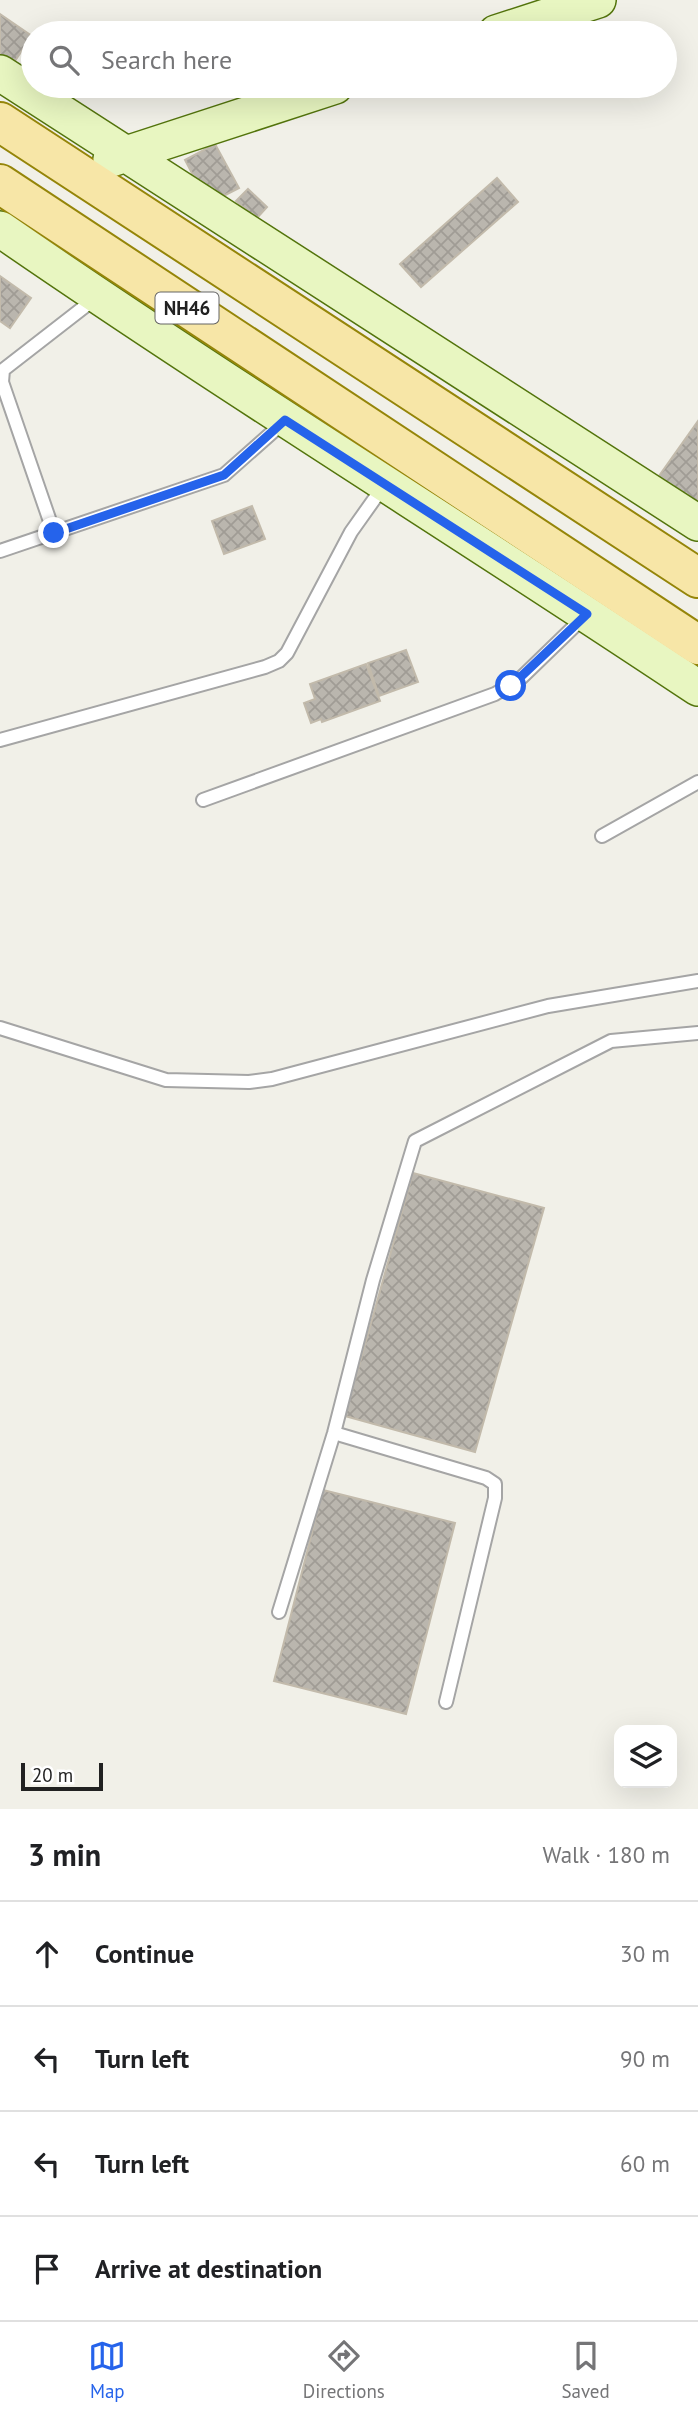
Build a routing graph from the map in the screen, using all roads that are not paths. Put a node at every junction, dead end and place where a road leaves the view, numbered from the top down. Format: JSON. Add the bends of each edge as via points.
{"nodes":[{"id":1,"x":598,"y":0,"type":"edge"},
{"id":2,"x":533,"y":21,"type":"edge"},
{"id":3,"x":0,"y":73,"type":"edge"},
{"id":4,"x":21,"y":86,"type":"edge"},
{"id":5,"x":40,"y":98,"type":"edge"},
{"id":6,"x":298,"y":98,"type":"edge"},
{"id":7,"x":0,"y":122,"type":"edge"},
{"id":8,"x":128,"y":153,"type":"junction"},
{"id":9,"x":75,"y":171,"type":"junction"},
{"id":10,"x":0,"y":184,"type":"edge"},
{"id":11,"x":0,"y":229,"type":"edge"},
{"id":12,"x":97,"y":296,"type":"junction"},
{"id":13,"x":285,"y":420,"type":"junction"},
{"id":14,"x":385,"y":484,"type":"junction"},
{"id":15,"x":698,"y":523,"type":"edge"},
{"id":16,"x":54,"y":533,"type":"junction"},
{"id":17,"x":0,"y":551,"type":"edge"},
{"id":18,"x":698,"y":578,"type":"edge"},
{"id":19,"x":587,"y":614,"type":"junction"},
{"id":20,"x":698,"y":645,"type":"edge"},
{"id":21,"x":698,"y":688,"type":"edge"},
{"id":22,"x":0,"y":740,"type":"edge"},
{"id":23,"x":698,"y":782,"type":"edge"},
{"id":24,"x":203,"y":800,"type":"dead end"},
{"id":25,"x":603,"y":836,"type":"dead end"},
{"id":26,"x":698,"y":981,"type":"edge"},
{"id":27,"x":0,"y":1028,"type":"edge"},
{"id":28,"x":698,"y":1033,"type":"edge"},
{"id":29,"x":334,"y":1433,"type":"junction"},
{"id":30,"x":279,"y":1612,"type":"dead end"},
{"id":31,"x":446,"y":1702,"type":"dead end"}],
"edges":[{"from":1,"to":2,"type":"street"},
{"from":3,"to":4,"type":"street"},
{"from":5,"to":8,"type":"street"},
{"from":6,"to":8,"type":"street"},
{"from":7,"to":9,"type":"main road"},
{"from":8,"to":9,"type":"street"},
{"from":8,"to":15,"type":"street"},
{"from":9,"to":18,"type":"main road"},
{"from":10,"to":20,"type":"main road","number":"NH46"},
{"from":11,"to":12,"type":"street"},
{"from":12,"to":13,"type":"street"},
{"from":12,"to":16,"type":"lane","via":[[4,370],[2,382]]},
{"from":13,"to":14,"type":"street"},
{"from":13,"to":16,"type":"lane","via":[[224,475]]},
{"from":14,"to":19,"type":"street"},
{"from":14,"to":22,"type":"lane","via":[[351,532],[288,653],[279,661]]},
{"from":16,"to":17,"type":"lane"},
{"from":19,"to":21,"type":"street"},
{"from":19,"to":24,"type":"lane","via":[[521,678],[495,694]]},
{"from":23,"to":25,"type":"lane"},
{"from":26,"to":27,"type":"lane","via":[[548,1006],[249,1082],[166,1080]]},
{"from":28,"to":29,"type":"lane","via":[[611,1041],[415,1141]]},
{"from":29,"to":30,"type":"lane"},
{"from":29,"to":31,"type":"lane","via":[[495,1483]]}]}
